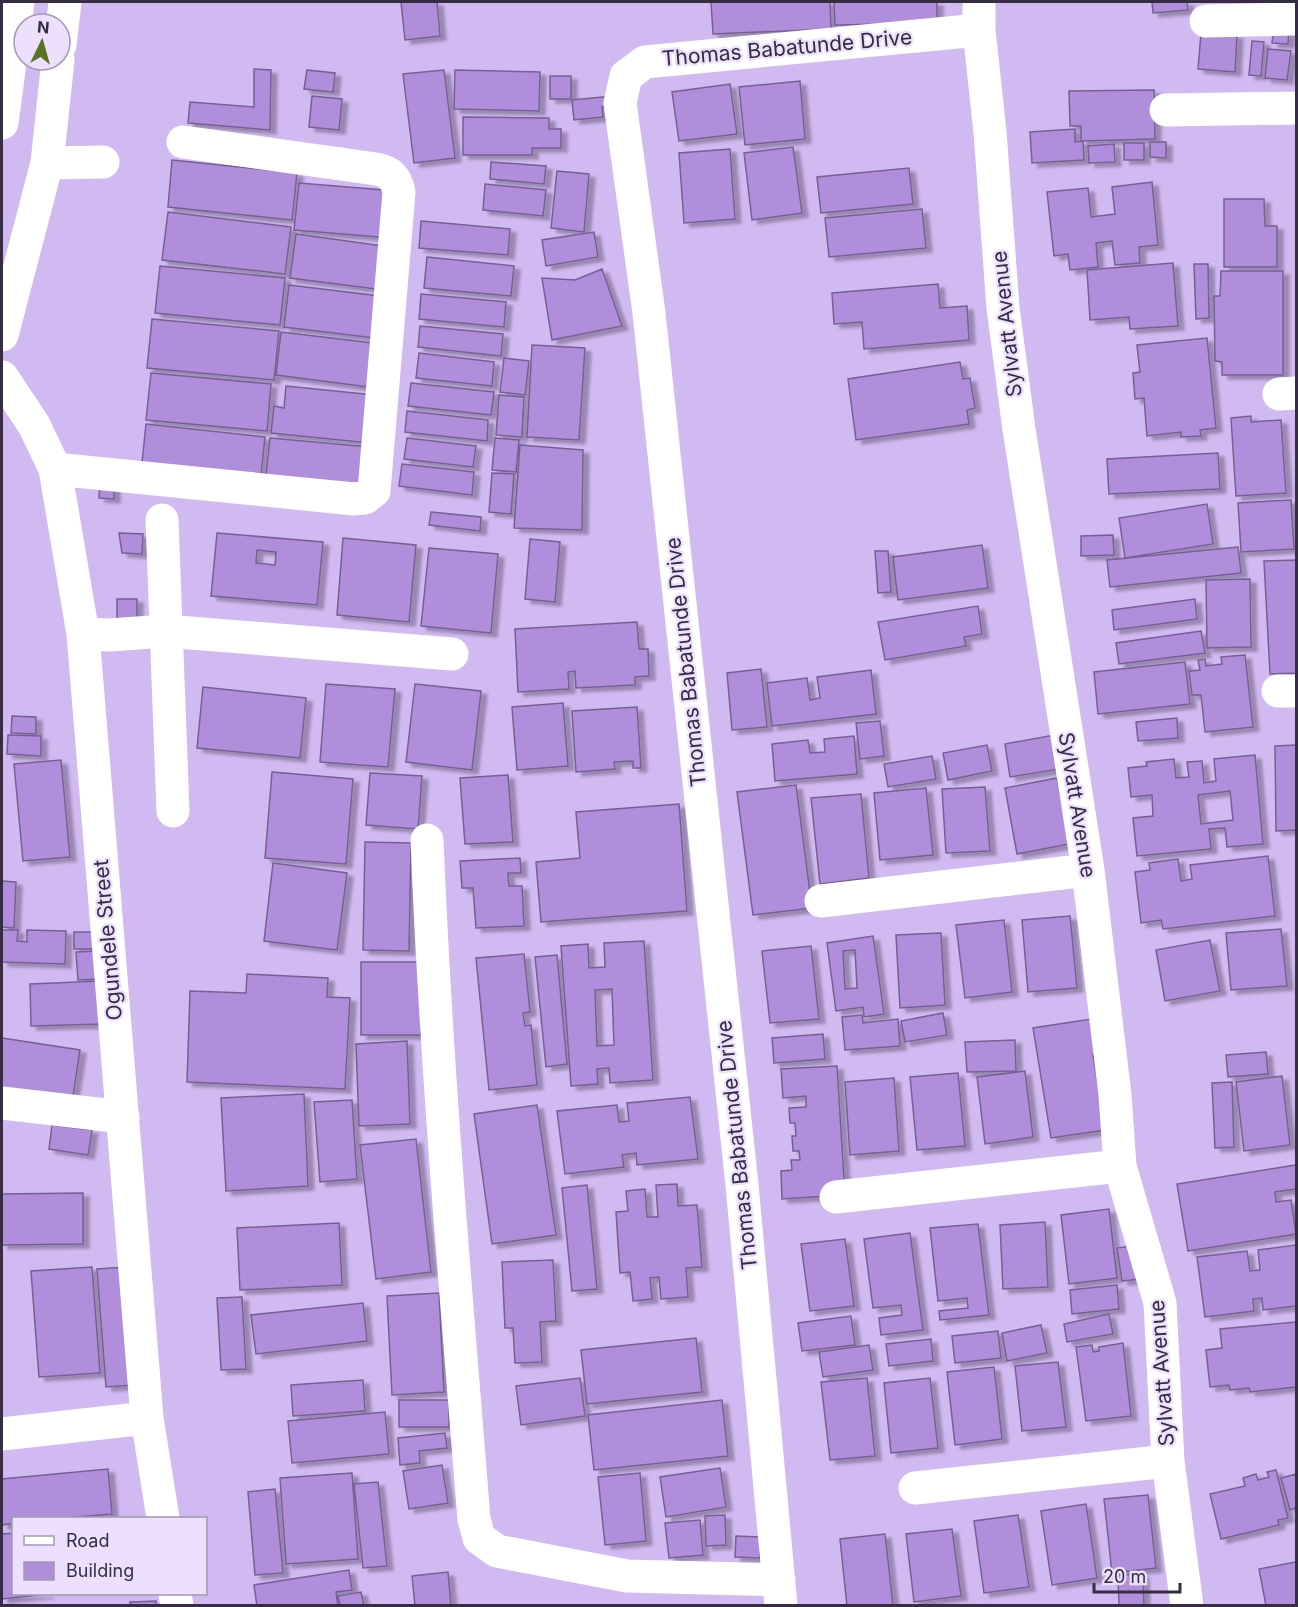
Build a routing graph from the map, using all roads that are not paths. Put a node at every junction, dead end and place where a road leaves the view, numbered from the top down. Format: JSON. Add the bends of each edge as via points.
{"nodes":[{"id":1,"x":18,"y":2,"type":"edge"},
{"id":2,"x":979,"y":16,"type":"edge"},
{"id":3,"x":1296,"y":20,"type":"edge"},
{"id":4,"x":1206,"y":21,"type":"dead end"},
{"id":5,"x":57,"y":72,"type":"edge"},
{"id":6,"x":1296,"y":108,"type":"edge"},
{"id":7,"x":1166,"y":110,"type":"dead end"},
{"id":8,"x":2,"y":123,"type":"edge"},
{"id":9,"x":183,"y":142,"type":"dead end"},
{"id":10,"x":103,"y":162,"type":"dead end"},
{"id":11,"x":47,"y":164,"type":"junction"},
{"id":12,"x":2,"y":335,"type":"edge"},
{"id":13,"x":2,"y":377,"type":"edge"},
{"id":14,"x":56,"y":469,"type":"junction"},
{"id":15,"x":162,"y":520,"type":"dead end"},
{"id":16,"x":165,"y":632,"type":"junction"},
{"id":17,"x":83,"y":634,"type":"junction"},
{"id":18,"x":452,"y":654,"type":"dead end"},
{"id":19,"x":172,"y":811,"type":"dead end"},
{"id":20,"x":426,"y":840,"type":"dead end"},
{"id":21,"x":1088,"y":870,"type":"junction"},
{"id":22,"x":821,"y":901,"type":"dead end"},
{"id":23,"x":2,"y":1103,"type":"edge"},
{"id":24,"x":123,"y":1117,"type":"junction"},
{"id":25,"x":1120,"y":1166,"type":"junction"},
{"id":26,"x":836,"y":1197,"type":"dead end"},
{"id":27,"x":147,"y":1418,"type":"junction"},
{"id":28,"x":2,"y":1434,"type":"edge"},
{"id":29,"x":1168,"y":1461,"type":"junction"},
{"id":30,"x":915,"y":1488,"type":"dead end"},
{"id":31,"x":163,"y":1517,"type":"edge"},
{"id":32,"x":780,"y":1593,"type":"edge"},
{"id":33,"x":1187,"y":1605,"type":"edge"}],
"edges":[{"from":1,"to":8,"type":"main road"},
{"from":2,"to":21,"type":"main road","name":"Sylvatt Avenue","via":[[1005,330]]},
{"from":2,"to":32,"type":"main road","name":"Thomas Babatunde Drive","via":[[645,62],[626,76],[620,103],[651,325],[743,1196]]},
{"from":3,"to":4,"type":"main road"},
{"from":5,"to":11,"type":"main road"},
{"from":6,"to":7,"type":"main road"},
{"from":9,"to":14,"type":"main road","via":[[376,169],[387,171],[396,179],[399,192],[374,491],[365,498],[354,499]]},
{"from":10,"to":11,"type":"main road"},
{"from":11,"to":12,"type":"main road"},
{"from":13,"to":14,"type":"main road","name":"Ogundele Street","via":[[34,425]]},
{"from":14,"to":17,"type":"main road","name":"Ogundele Street"},
{"from":15,"to":16,"type":"main road"},
{"from":16,"to":17,"type":"main road"},
{"from":16,"to":18,"type":"main road"},
{"from":16,"to":19,"type":"main road"},
{"from":17,"to":24,"type":"main road","name":"Ogundele Street"},
{"from":20,"to":32,"type":"main road","via":[[452,1241],[474,1519],[479,1538],[496,1551],[627,1576]]},
{"from":21,"to":22,"type":"main road"},
{"from":21,"to":25,"type":"main road","name":"Sylvatt Avenue"},
{"from":23,"to":24,"type":"main road"},
{"from":24,"to":27,"type":"main road","name":"Ogundele Street"},
{"from":25,"to":26,"type":"main road"},
{"from":25,"to":29,"type":"main road","name":"Sylvatt Avenue","via":[[1160,1303]]},
{"from":27,"to":28,"type":"main road"},
{"from":27,"to":31,"type":"main road","name":"Ogundele Street"},
{"from":29,"to":30,"type":"main road"},
{"from":29,"to":33,"type":"main road","name":"Sylvatt Avenue"}]}
